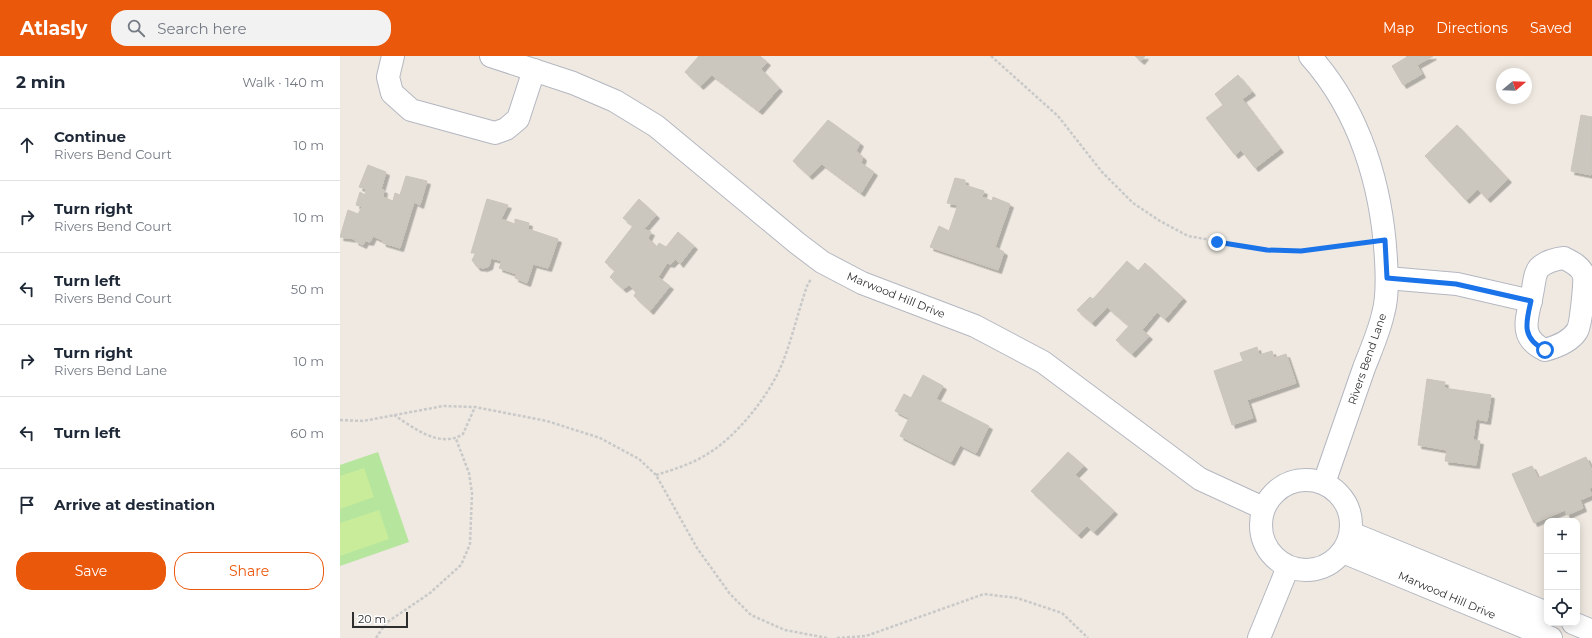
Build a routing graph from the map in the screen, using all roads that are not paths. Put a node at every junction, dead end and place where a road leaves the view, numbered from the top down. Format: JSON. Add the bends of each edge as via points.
{"nodes":[{"id":1,"x":393,"y":56,"type":"edge"},
{"id":2,"x":492,"y":56,"type":"edge"},
{"id":3,"x":1310,"y":56,"type":"edge"},
{"id":4,"x":534,"y":70,"type":"junction"},
{"id":5,"x":1387,"y":278,"type":"junction"},
{"id":6,"x":1531,"y":301,"type":"dead end"},
{"id":7,"x":1324,"y":483,"type":"junction"},
{"id":8,"x":1263,"y":508,"type":"junction"},
{"id":9,"x":1347,"y":542,"type":"junction"},
{"id":10,"x":1288,"y":567,"type":"junction"},
{"id":11,"x":1544,"y":612,"type":"edge"},
{"id":12,"x":1580,"y":626,"type":"edge"},
{"id":13,"x":1592,"y":631,"type":"edge"},
{"id":14,"x":1259,"y":638,"type":"edge"},
{"id":15,"x":1552,"y":638,"type":"edge"}],
"edges":[{"from":1,"to":4,"type":"street","via":[[388,77],[392,94],[411,110],[495,133],[506,129],[518,119]]},
{"from":2,"to":4,"type":"street","name":"Marwood Hill Drive"},
{"from":3,"to":5,"type":"street","name":"Rivers Bend Lane","via":[[1335,87],[1359,132],[1378,197],[1385,240]]},
{"from":4,"to":8,"type":"street","name":"Marwood Hill Drive","via":[[615,101],[656,126],[822,262],[862,283],[975,326],[1043,362],[1200,479]]},
{"from":5,"to":6,"type":"street","via":[[1456,284]]},
{"from":5,"to":7,"type":"street","name":"Rivers Bend Lane","via":[[1384,313]]},
{"from":7,"to":8,"type":"street","via":[[1306,479],[1288,483],[1273,493]]},
{"from":7,"to":9,"type":"street","via":[[1340,495],[1350,512]]},
{"from":8,"to":10,"type":"street","via":[[1261,526],[1264,543],[1270,553]]},
{"from":9,"to":10,"type":"street","via":[[1332,562],[1318,569]]},
{"from":9,"to":11,"type":"street","name":"Marwood Hill Drive"},
{"from":9,"to":15,"type":"street","name":"Marwood Hill Drive"},
{"from":10,"to":14,"type":"street"},
{"from":12,"to":13,"type":"street"}]}
